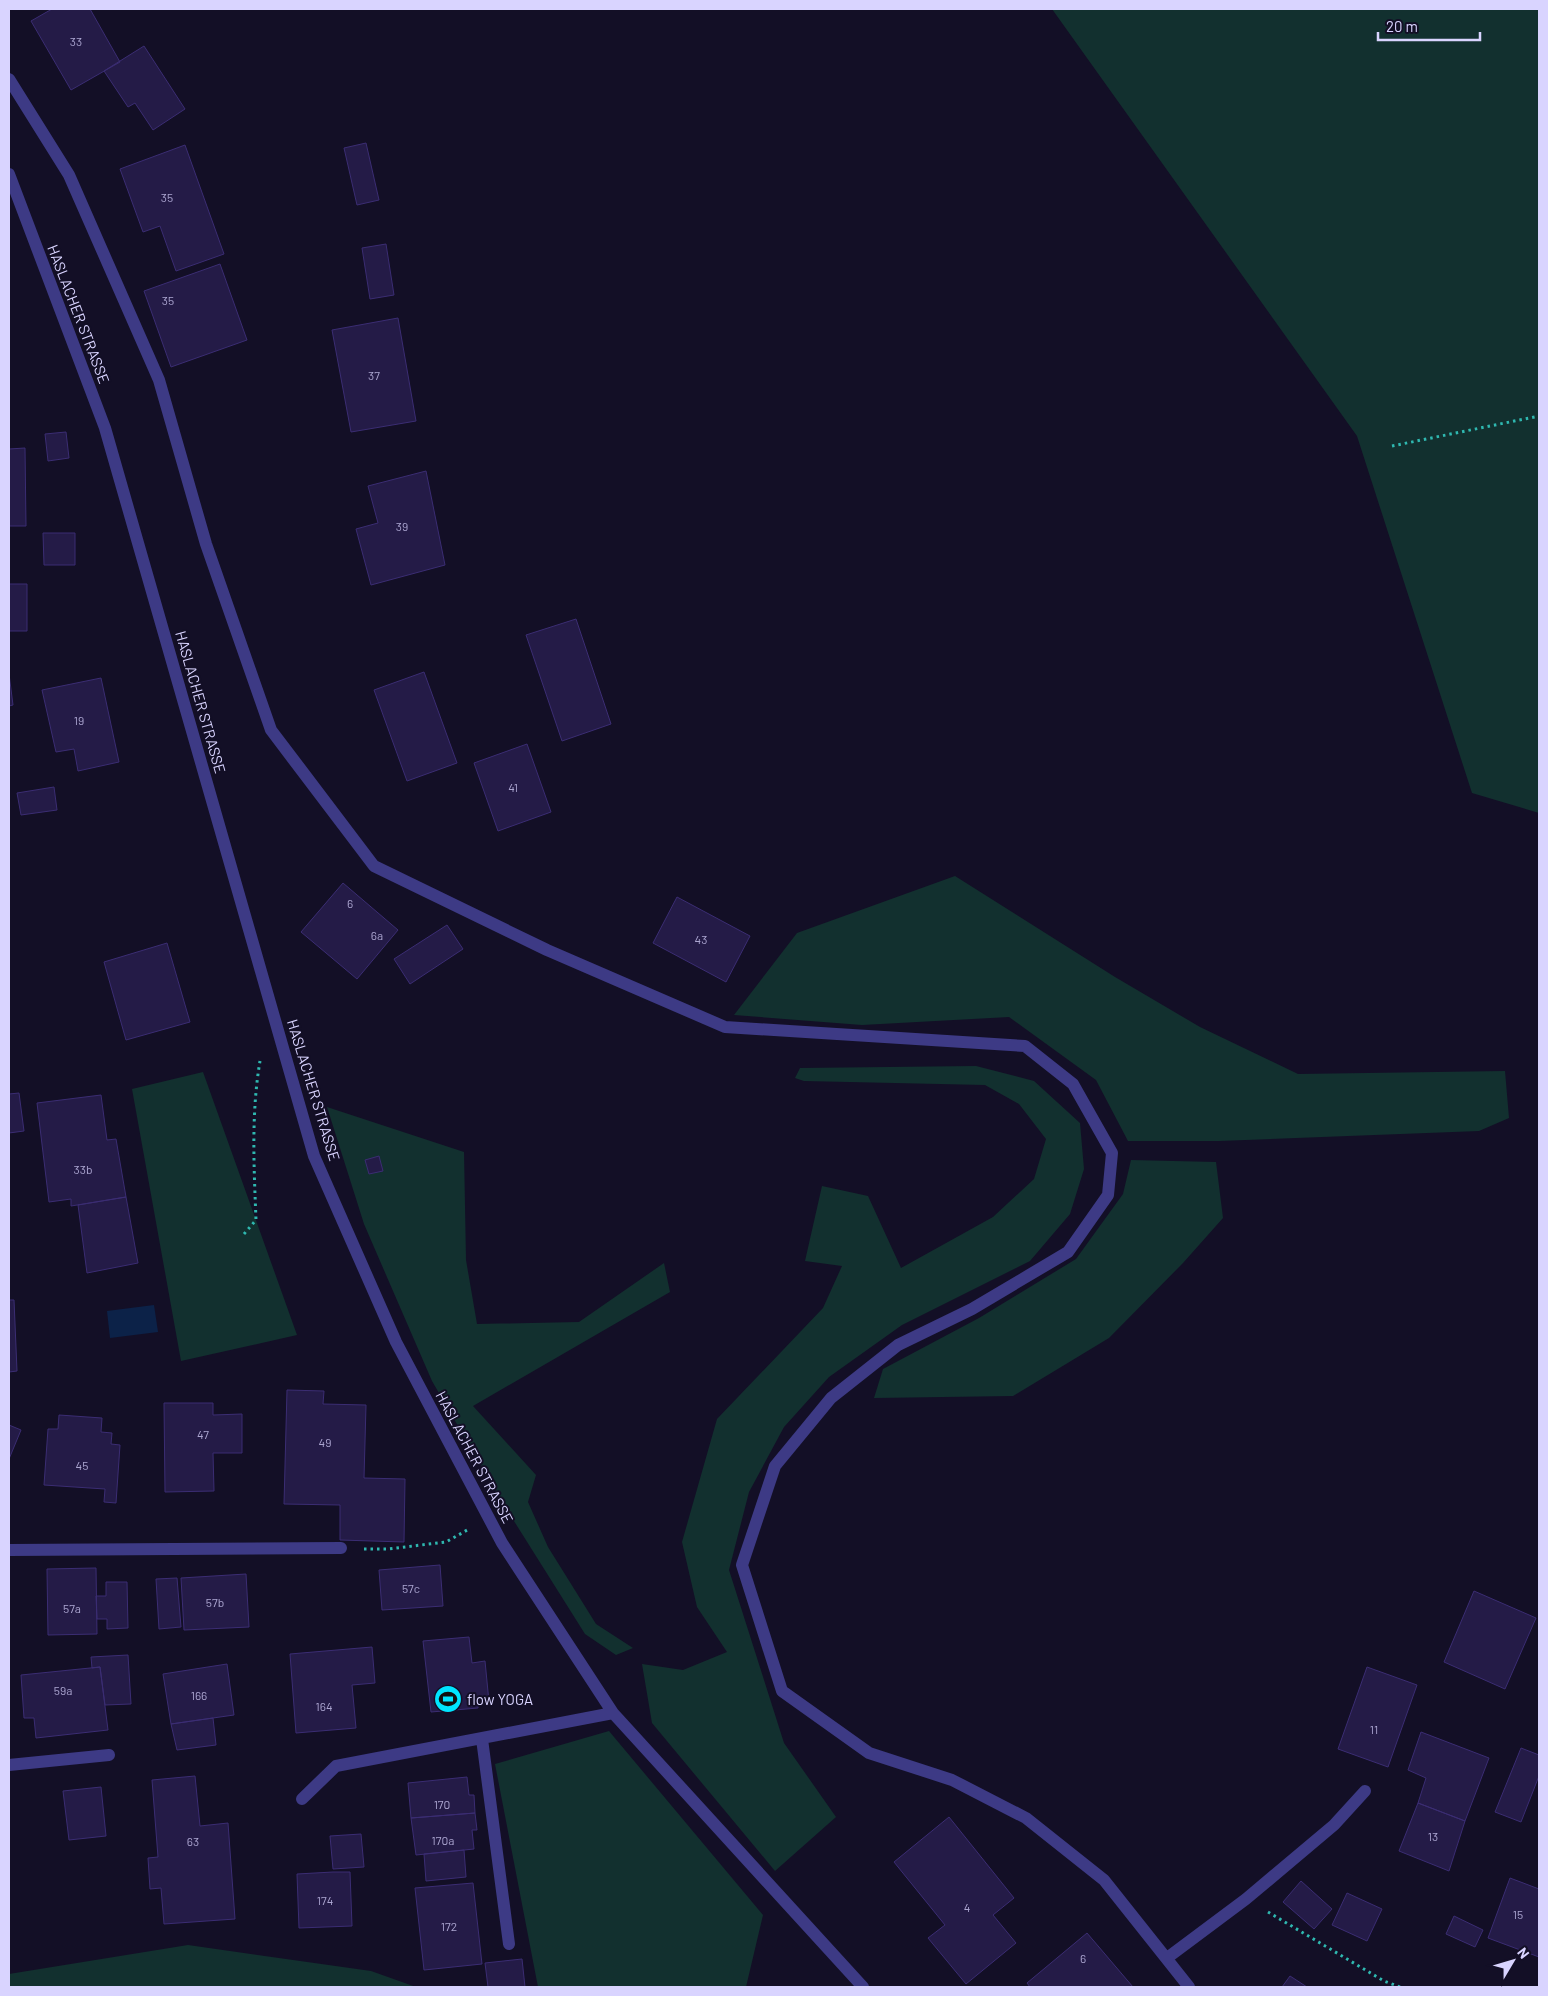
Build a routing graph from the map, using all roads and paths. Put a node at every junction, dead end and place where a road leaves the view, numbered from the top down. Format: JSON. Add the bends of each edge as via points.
{"nodes":[{"id":1,"x":9,"y":79,"type":"edge"},
{"id":2,"x":9,"y":174,"type":"edge"},
{"id":3,"x":1539,"y":416,"type":"edge"},
{"id":4,"x":1392,"y":446,"type":"dead end"},
{"id":5,"x":260,"y":1057,"type":"dead end"},
{"id":6,"x":244,"y":1234,"type":"dead end"},
{"id":7,"x":488,"y":1517,"type":"junction"},
{"id":8,"x":341,"y":1548,"type":"joint"},
{"id":9,"x":9,"y":1550,"type":"edge"},
{"id":10,"x":613,"y":1713,"type":"junction"},
{"id":11,"x":482,"y":1739,"type":"junction"},
{"id":12,"x":109,"y":1755,"type":"dead end"},
{"id":13,"x":9,"y":1765,"type":"edge"},
{"id":14,"x":1365,"y":1791,"type":"dead end"},
{"id":15,"x":302,"y":1799,"type":"dead end"},
{"id":16,"x":1246,"y":1899,"type":"junction"},
{"id":17,"x":509,"y":1944,"type":"dead end"},
{"id":18,"x":1167,"y":1958,"type":"junction"},
{"id":19,"x":863,"y":1987,"type":"edge"},
{"id":20,"x":1189,"y":1987,"type":"edge"},
{"id":21,"x":1400,"y":1987,"type":"edge"}],
"edges":[{"from":1,"to":18,"type":"street","via":[[69,174],[158,380],[206,544],[270,730],[374,866],[547,950],[725,1027],[1025,1046],[1073,1084],[1112,1153],[1108,1195],[1068,1252],[972,1310],[898,1344],[831,1398],[775,1466],[742,1566],[782,1691],[870,1753],[952,1780],[1026,1818],[1104,1880]]},
{"from":2,"to":7,"type":"street","name":"HASLACHER STRASSE","via":[[105,428],[314,1156],[396,1342]]},
{"from":3,"to":4,"type":"path"},
{"from":5,"to":6,"type":"path","via":[[253,1136],[256,1220]]},
{"from":7,"to":8,"type":"path","via":[[446,1542],[388,1549]]},
{"from":7,"to":10,"type":"street","name":"HASLACHER STRASSE","via":[[502,1544]]},
{"from":8,"to":9,"type":"street"},
{"from":10,"to":11,"type":"street"},
{"from":10,"to":19,"type":"street","name":"HASLACHER STRASSE"},
{"from":11,"to":15,"type":"street","via":[[336,1766]]},
{"from":11,"to":17,"type":"street"},
{"from":12,"to":13,"type":"street"},
{"from":14,"to":16,"type":"street","via":[[1334,1826]]},
{"from":16,"to":18,"type":"street"},
{"from":16,"to":21,"type":"path","via":[[1384,1981]]},
{"from":18,"to":20,"type":"street"}]}
